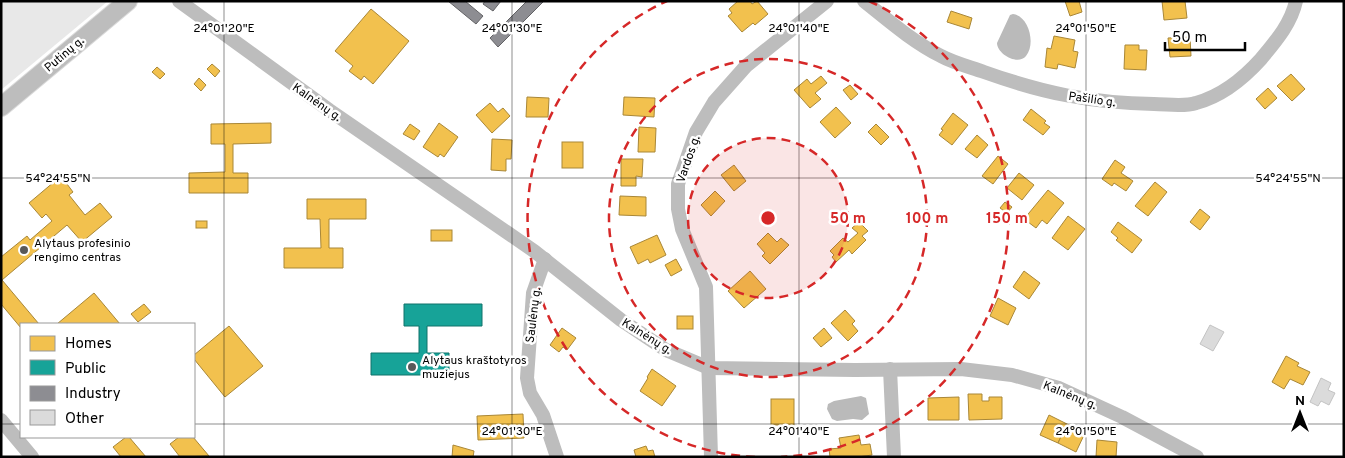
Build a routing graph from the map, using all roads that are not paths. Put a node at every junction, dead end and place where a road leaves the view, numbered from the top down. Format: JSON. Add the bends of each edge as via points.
{"nodes":[{"id":1,"x":128,"y":1,"type":"edge"},
{"id":2,"x":179,"y":1,"type":"edge"},
{"id":3,"x":827,"y":1,"type":"edge"},
{"id":4,"x":864,"y":1,"type":"edge"},
{"id":5,"x":1296,"y":1,"type":"edge"},
{"id":6,"x":1,"y":107,"type":"edge"},
{"id":7,"x":545,"y":260,"type":"junction"},
{"id":8,"x":709,"y":368,"type":"junction"},
{"id":9,"x":890,"y":370,"type":"junction"},
{"id":10,"x":1,"y":420,"type":"edge"},
{"id":11,"x":1175,"y":452,"type":"edge"},
{"id":12,"x":32,"y":457,"type":"edge"},
{"id":13,"x":556,"y":457,"type":"edge"},
{"id":14,"x":711,"y":457,"type":"edge"},
{"id":15,"x":894,"y":457,"type":"edge"},
{"id":16,"x":1197,"y":457,"type":"edge"}],
"edges":[{"from":1,"to":6,"type":"main road","name":"Putinų g."},
{"from":2,"to":7,"type":"street","name":"Kalnėnų g."},
{"from":3,"to":8,"type":"street","name":"Vardos g.","via":[[746,66],[714,102],[686,157],[678,184],[678,209],[682,229],[706,287]]},
{"from":4,"to":5,"type":"street","name":"Pašilio g.","via":[[909,37],[942,56],[1028,87],[1079,98],[1173,104],[1194,104],[1220,94],[1249,72],[1288,22]]},
{"from":7,"to":8,"type":"street","name":"Kalnėnų g.","via":[[620,320],[666,350]]},
{"from":7,"to":13,"type":"street","name":"Saulėnų g.","via":[[533,293],[526,378],[530,393],[543,415]]},
{"from":8,"to":9,"type":"street","name":"Kalnėnų g."},
{"from":8,"to":14,"type":"street","name":"Vardos g."},
{"from":9,"to":11,"type":"street","name":"Kalnėnų g.","via":[[961,369],[1012,375],[1059,388],[1122,417]]},
{"from":9,"to":15,"type":"street"},
{"from":10,"to":12,"type":"street"},
{"from":11,"to":16,"type":"street","name":"Kalnėnų g."}]}
